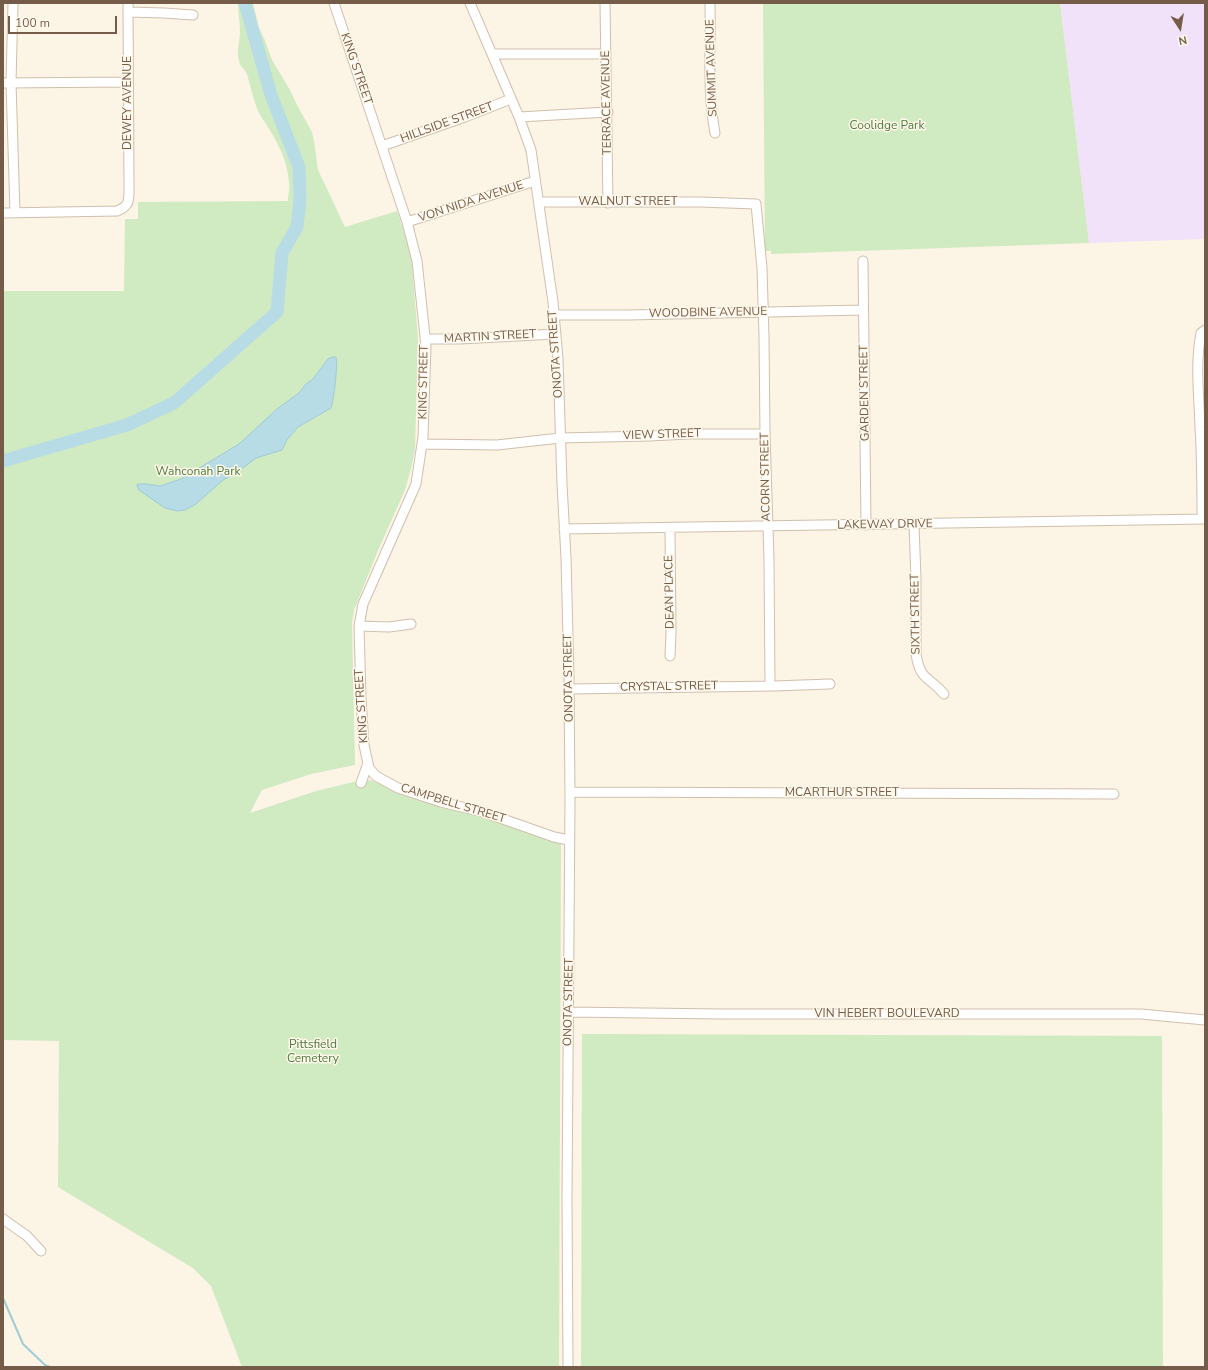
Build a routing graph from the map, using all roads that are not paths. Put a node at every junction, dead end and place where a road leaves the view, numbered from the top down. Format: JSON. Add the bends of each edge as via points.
{"nodes":[{"id":1,"x":13,"y":3,"type":"edge"},
{"id":2,"x":334,"y":3,"type":"edge"},
{"id":3,"x":470,"y":3,"type":"edge"},
{"id":4,"x":605,"y":3,"type":"edge"},
{"id":5,"x":710,"y":3,"type":"edge"},
{"id":6,"x":128,"y":8,"type":"edge"},
{"id":7,"x":193,"y":15,"type":"dead end"},
{"id":8,"x":492,"y":54,"type":"junction"},
{"id":9,"x":606,"y":54,"type":"junction"},
{"id":10,"x":128,"y":82,"type":"junction"},
{"id":11,"x":7,"y":83,"type":"edge"},
{"id":12,"x":511,"y":99,"type":"junction"},
{"id":13,"x":608,"y":112,"type":"junction"},
{"id":14,"x":519,"y":117,"type":"junction"},
{"id":15,"x":716,"y":133,"type":"dead end"},
{"id":16,"x":382,"y":146,"type":"junction"},
{"id":17,"x":535,"y":181,"type":"junction"},
{"id":18,"x":539,"y":202,"type":"junction"},
{"id":19,"x":608,"y":202,"type":"junction"},
{"id":20,"x":3,"y":213,"type":"edge"},
{"id":21,"x":15,"y":213,"type":"junction"},
{"id":22,"x":407,"y":222,"type":"junction"},
{"id":23,"x":863,"y":261,"type":"dead end"},
{"id":24,"x":762,"y":267,"type":"joint"},
{"id":25,"x":863,"y":310,"type":"junction"},
{"id":26,"x":763,"y":312,"type":"junction"},
{"id":27,"x":554,"y":314,"type":"junction"},
{"id":28,"x":1205,"y":330,"type":"edge"},
{"id":29,"x":555,"y":334,"type":"junction"},
{"id":30,"x":425,"y":339,"type":"junction"},
{"id":31,"x":765,"y":434,"type":"junction"},
{"id":32,"x":560,"y":438,"type":"junction"},
{"id":33,"x":422,"y":444,"type":"junction"},
{"id":34,"x":1204,"y":519,"type":"edge"},
{"id":35,"x":914,"y":524,"type":"junction"},
{"id":36,"x":866,"y":525,"type":"junction"},
{"id":37,"x":767,"y":527,"type":"junction"},
{"id":38,"x":670,"y":528,"type":"junction"},
{"id":39,"x":564,"y":529,"type":"junction"},
{"id":40,"x":411,"y":624,"type":"dead end"},
{"id":41,"x":359,"y":626,"type":"junction"},
{"id":42,"x":670,"y":656,"type":"dead end"},
{"id":43,"x":830,"y":684,"type":"dead end"},
{"id":44,"x":770,"y":686,"type":"junction"},
{"id":45,"x":569,"y":689,"type":"junction"},
{"id":46,"x":944,"y":694,"type":"dead end"},
{"id":47,"x":368,"y":763,"type":"junction"},
{"id":48,"x":361,"y":783,"type":"dead end"},
{"id":49,"x":570,"y":792,"type":"junction"},
{"id":50,"x":1114,"y":794,"type":"dead end"},
{"id":51,"x":569,"y":840,"type":"junction"},
{"id":52,"x":568,"y":1012,"type":"junction"},
{"id":53,"x":1205,"y":1020,"type":"edge"},
{"id":54,"x":3,"y":1219,"type":"edge"},
{"id":55,"x":41,"y":1251,"type":"dead end"},
{"id":56,"x":568,"y":1367,"type":"edge"}],
"edges":[{"from":1,"to":11,"type":"street"},
{"from":2,"to":16,"type":"street","name":"KING STREET"},
{"from":3,"to":8,"type":"street","name":"ONOTA STREET"},
{"from":4,"to":9,"type":"street","name":"TERRACE AVENUE"},
{"from":5,"to":15,"type":"street","name":"SUMMIT AVENUE","via":[[709,69],[711,110]]},
{"from":6,"to":7,"type":"street"},
{"from":6,"to":10,"type":"street","name":"DEWEY AVENUE"},
{"from":8,"to":9,"type":"street"},
{"from":8,"to":12,"type":"street","name":"ONOTA STREET"},
{"from":9,"to":13,"type":"street","name":"TERRACE AVENUE"},
{"from":10,"to":11,"type":"street"},
{"from":10,"to":21,"type":"street","name":"DEWEY AVENUE","via":[[129,187],[128,203],[124,209],[117,212]]},
{"from":11,"to":21,"type":"street"},
{"from":12,"to":14,"type":"street","name":"ONOTA STREET"},
{"from":12,"to":16,"type":"street","name":"HILLSIDE STREET"},
{"from":13,"to":14,"type":"street"},
{"from":13,"to":19,"type":"street","name":"TERRACE AVENUE"},
{"from":14,"to":17,"type":"street","name":"ONOTA STREET","via":[[531,150]]},
{"from":16,"to":22,"type":"street","name":"KING STREET"},
{"from":17,"to":18,"type":"street","name":"ONOTA STREET"},
{"from":17,"to":22,"type":"street","name":"VON NIDA AVENUE"},
{"from":18,"to":19,"type":"street","name":"WALNUT STREET"},
{"from":18,"to":27,"type":"street","name":"ONOTA STREET"},
{"from":19,"to":24,"type":"street","name":"WALNUT STREET","via":[[756,204]]},
{"from":20,"to":21,"type":"street"},
{"from":22,"to":30,"type":"street","name":"KING STREET","via":[[417,261]]},
{"from":23,"to":25,"type":"street","name":"GARDEN STREET"},
{"from":24,"to":26,"type":"street","name":"ACORN STREET"},
{"from":25,"to":26,"type":"street","name":"WOODBINE AVENUE"},
{"from":25,"to":36,"type":"street","name":"GARDEN STREET"},
{"from":26,"to":27,"type":"street","name":"WOODBINE AVENUE"},
{"from":26,"to":31,"type":"street","name":"ACORN STREET"},
{"from":27,"to":29,"type":"street","name":"ONOTA STREET"},
{"from":28,"to":34,"type":"street","via":[[1201,333],[1198,346]]},
{"from":29,"to":30,"type":"street","name":"MARTIN STREET"},
{"from":29,"to":32,"type":"street","name":"ONOTA STREET"},
{"from":30,"to":33,"type":"street","name":"KING STREET"},
{"from":31,"to":32,"type":"street","name":"VIEW STREET"},
{"from":31,"to":37,"type":"street","name":"ACORN STREET"},
{"from":32,"to":33,"type":"street","name":"VIEW STREET","via":[[497,445]]},
{"from":32,"to":39,"type":"street","name":"ONOTA STREET"},
{"from":33,"to":41,"type":"street","name":"KING STREET","via":[[416,484],[363,604]]},
{"from":34,"to":35,"type":"street","name":"LAKEWAY DRIVE"},
{"from":35,"to":36,"type":"street","name":"LAKEWAY DRIVE"},
{"from":35,"to":46,"type":"street","name":"SIXTH STREET","via":[[916,654],[925,678]]},
{"from":36,"to":37,"type":"street","name":"LAKEWAY DRIVE"},
{"from":37,"to":38,"type":"street","name":"LAKEWAY DRIVE"},
{"from":37,"to":44,"type":"street","name":"ACORN STREET"},
{"from":38,"to":39,"type":"street","name":"LAKEWAY DRIVE"},
{"from":38,"to":42,"type":"street","name":"DEAN PLACE"},
{"from":39,"to":45,"type":"street","name":"ONOTA STREET"},
{"from":40,"to":41,"type":"street"},
{"from":41,"to":47,"type":"street","name":"KING STREET","via":[[364,745]]},
{"from":43,"to":44,"type":"street","name":"CRYSTAL STREET"},
{"from":44,"to":45,"type":"street","name":"CRYSTAL STREET"},
{"from":45,"to":49,"type":"street","name":"ONOTA STREET"},
{"from":47,"to":48,"type":"street"},
{"from":47,"to":51,"type":"street","name":"CAMPBELL STREET","via":[[376,776],[398,788]]},
{"from":49,"to":50,"type":"street","name":"MCARTHUR STREET"},
{"from":49,"to":51,"type":"street","name":"ONOTA STREET"},
{"from":51,"to":52,"type":"street","name":"ONOTA STREET"},
{"from":52,"to":53,"type":"street","name":"VIN HEBERT BOULEVARD","via":[[1141,1014]]},
{"from":52,"to":56,"type":"street","name":"ONOTA STREET"},
{"from":54,"to":55,"type":"street","via":[[27,1236]]}]}
